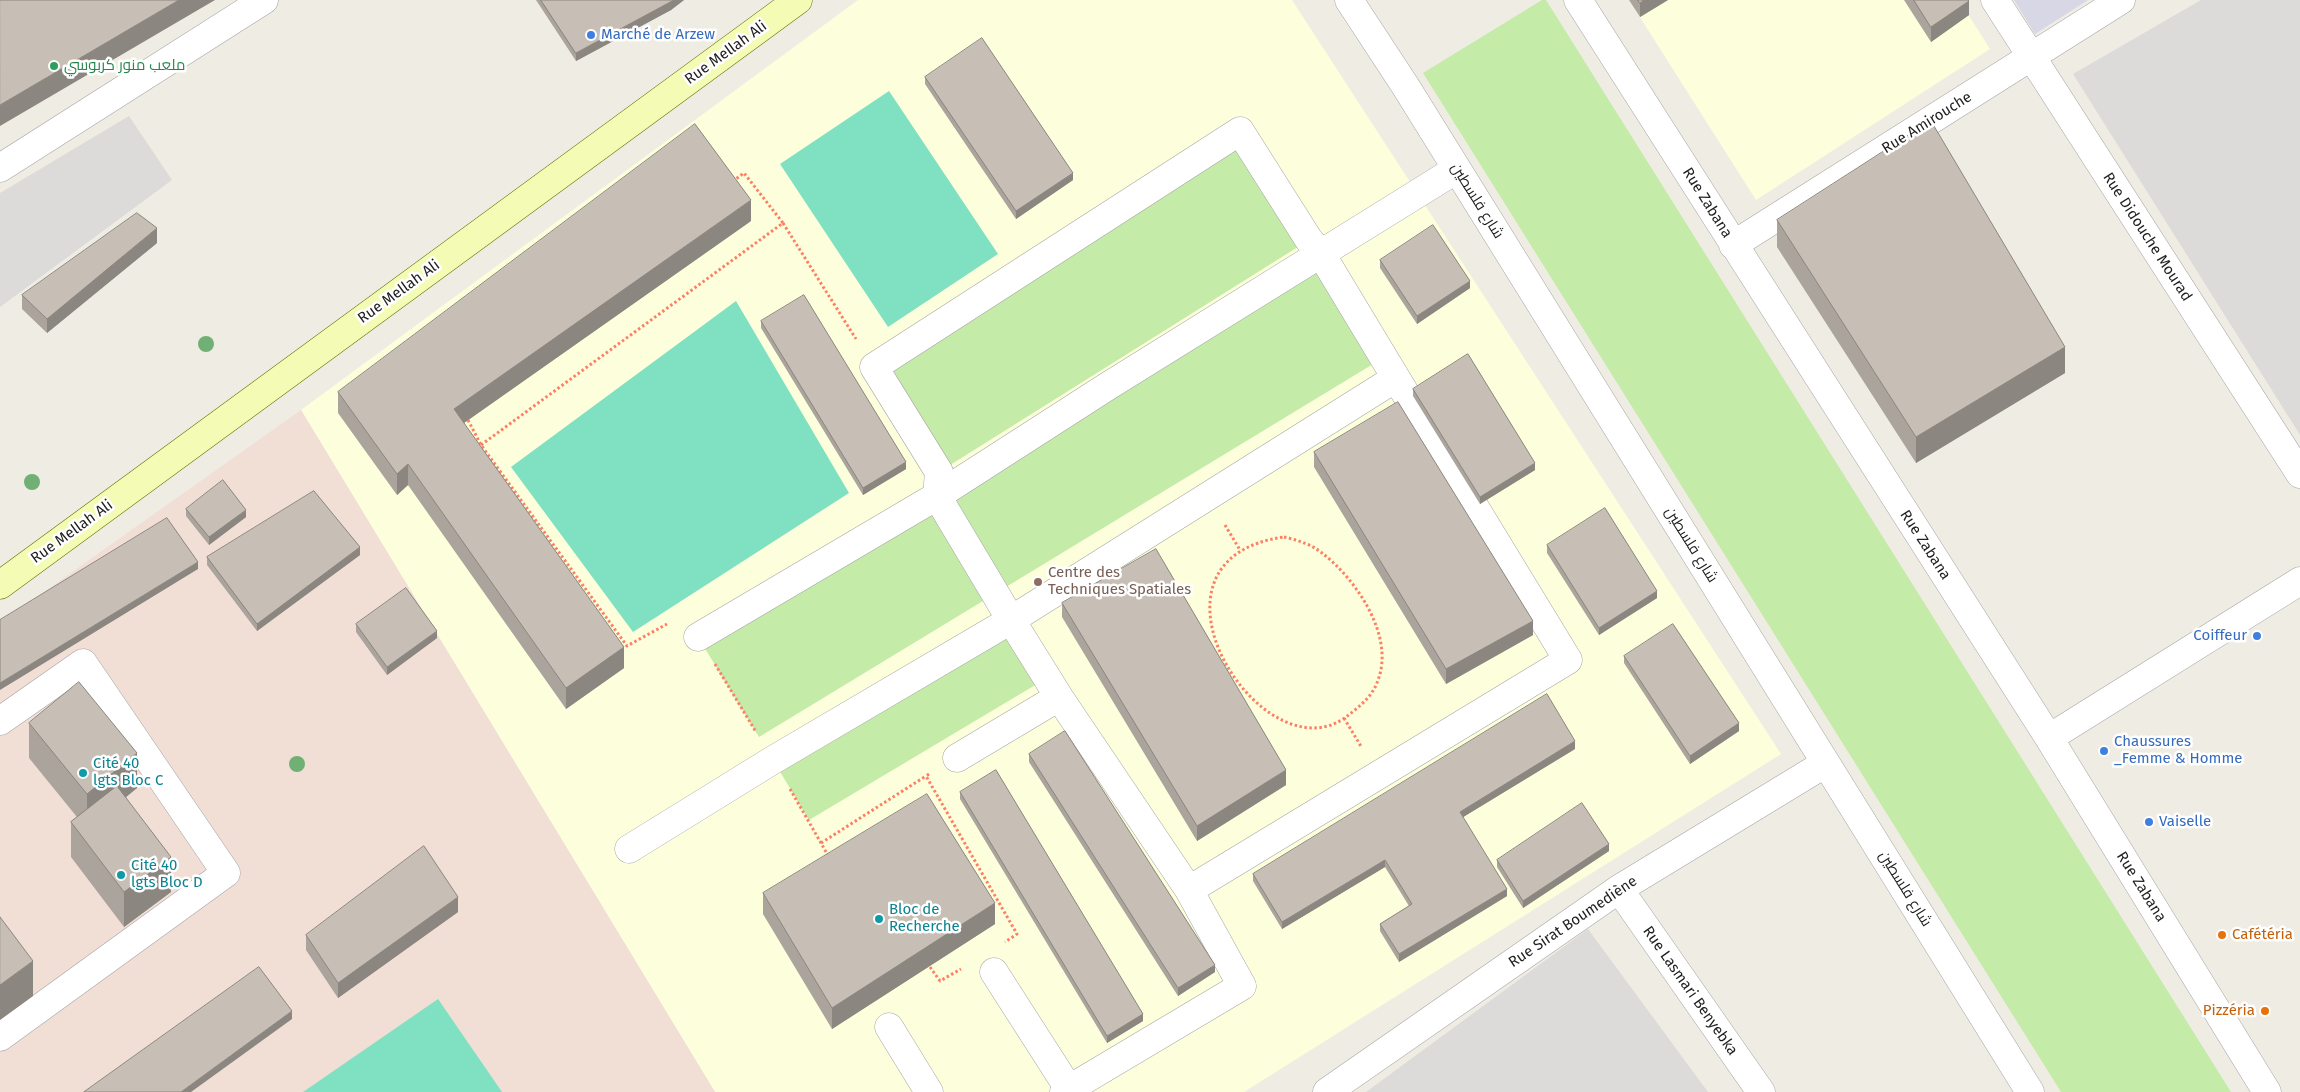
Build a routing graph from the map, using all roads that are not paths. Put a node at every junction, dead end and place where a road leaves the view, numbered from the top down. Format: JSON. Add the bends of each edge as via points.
{"nodes":[{"id":1,"x":264,"y":0,"type":"edge"},
{"id":2,"x":798,"y":0,"type":"edge"},
{"id":3,"x":1350,"y":0,"type":"edge"},
{"id":4,"x":1578,"y":0,"type":"edge"},
{"id":5,"x":1995,"y":0,"type":"edge"},
{"id":6,"x":2121,"y":0,"type":"edge"},
{"id":7,"x":2031,"y":57,"type":"junction"},
{"id":8,"x":0,"y":168,"type":"edge"},
{"id":9,"x":1457,"y":168,"type":"junction"},
{"id":10,"x":1733,"y":245,"type":"junction"},
{"id":11,"x":1320,"y":252,"type":"junction"},
{"id":12,"x":1396,"y":378,"type":"junction"},
{"id":13,"x":2300,"y":474,"type":"edge"},
{"id":14,"x":937,"y":496,"type":"junction"},
{"id":15,"x":2300,"y":581,"type":"edge"},
{"id":16,"x":0,"y":585,"type":"edge"},
{"id":17,"x":1011,"y":620,"type":"junction"},
{"id":18,"x":698,"y":637,"type":"road end"},
{"id":19,"x":1059,"y":697,"type":"junction"},
{"id":20,"x":0,"y":721,"type":"edge"},
{"id":21,"x":2049,"y":738,"type":"junction"},
{"id":22,"x":958,"y":758,"type":"road end"},
{"id":23,"x":1826,"y":763,"type":"junction"},
{"id":24,"x":629,"y":849,"type":"dead end"},
{"id":25,"x":1619,"y":889,"type":"junction"},
{"id":26,"x":1189,"y":890,"type":"junction"},
{"id":27,"x":994,"y":972,"type":"dead end"},
{"id":28,"x":889,"y":1027,"type":"dead end"},
{"id":29,"x":0,"y":1037,"type":"edge"},
{"id":30,"x":1067,"y":1091,"type":"edge"},
{"id":31,"x":929,"y":1092,"type":"edge"},
{"id":32,"x":1327,"y":1092,"type":"edge"},
{"id":33,"x":1761,"y":1092,"type":"edge"},
{"id":34,"x":2030,"y":1092,"type":"edge"},
{"id":35,"x":2267,"y":1092,"type":"edge"}],
"edges":[{"from":1,"to":8,"type":"street"},
{"from":2,"to":16,"type":"main road","name":"Rue Mellah Ali"},
{"from":3,"to":9,"type":"street","name":"شارع فلسطين"},
{"from":4,"to":10,"type":"street","name":"Rue Zabana"},
{"from":5,"to":7,"type":"street","name":"Rue Didouche Mourad"},
{"from":6,"to":7,"type":"street","name":"Rue Amirouche"},
{"from":7,"to":10,"type":"street","name":"Rue Amirouche"},
{"from":7,"to":13,"type":"street","name":"Rue Didouche Mourad"},
{"from":9,"to":11,"type":"street"},
{"from":9,"to":23,"type":"street","name":"شارع فلسطين"},
{"from":10,"to":21,"type":"street","name":"Rue Zabana"},
{"from":11,"to":12,"type":"street"},
{"from":11,"to":14,"type":"street"},
{"from":11,"to":14,"type":"street","via":[[1309,240],[1240,131],[874,367],[939,472]]},
{"from":12,"to":17,"type":"street"},
{"from":12,"to":26,"type":"street","via":[[1568,660]]},
{"from":14,"to":17,"type":"street"},
{"from":14,"to":18,"type":"street"},
{"from":15,"to":21,"type":"street"},
{"from":17,"to":19,"type":"street"},
{"from":17,"to":24,"type":"street"},
{"from":19,"to":22,"type":"street"},
{"from":19,"to":26,"type":"street"},
{"from":20,"to":29,"type":"street","via":[[83,663],[226,872]]},
{"from":21,"to":35,"type":"street","name":"Rue Zabana"},
{"from":23,"to":25,"type":"street","name":"Rue Sirat Boumediène"},
{"from":23,"to":34,"type":"street","name":"شارع فلسطين"},
{"from":25,"to":32,"type":"street","name":"Rue Sirat Boumediène"},
{"from":25,"to":33,"type":"street","name":"Rue Lasmari Benyebka"},
{"from":26,"to":30,"type":"street","via":[[1242,986]]},
{"from":27,"to":30,"type":"street"},
{"from":28,"to":31,"type":"street"}]}
